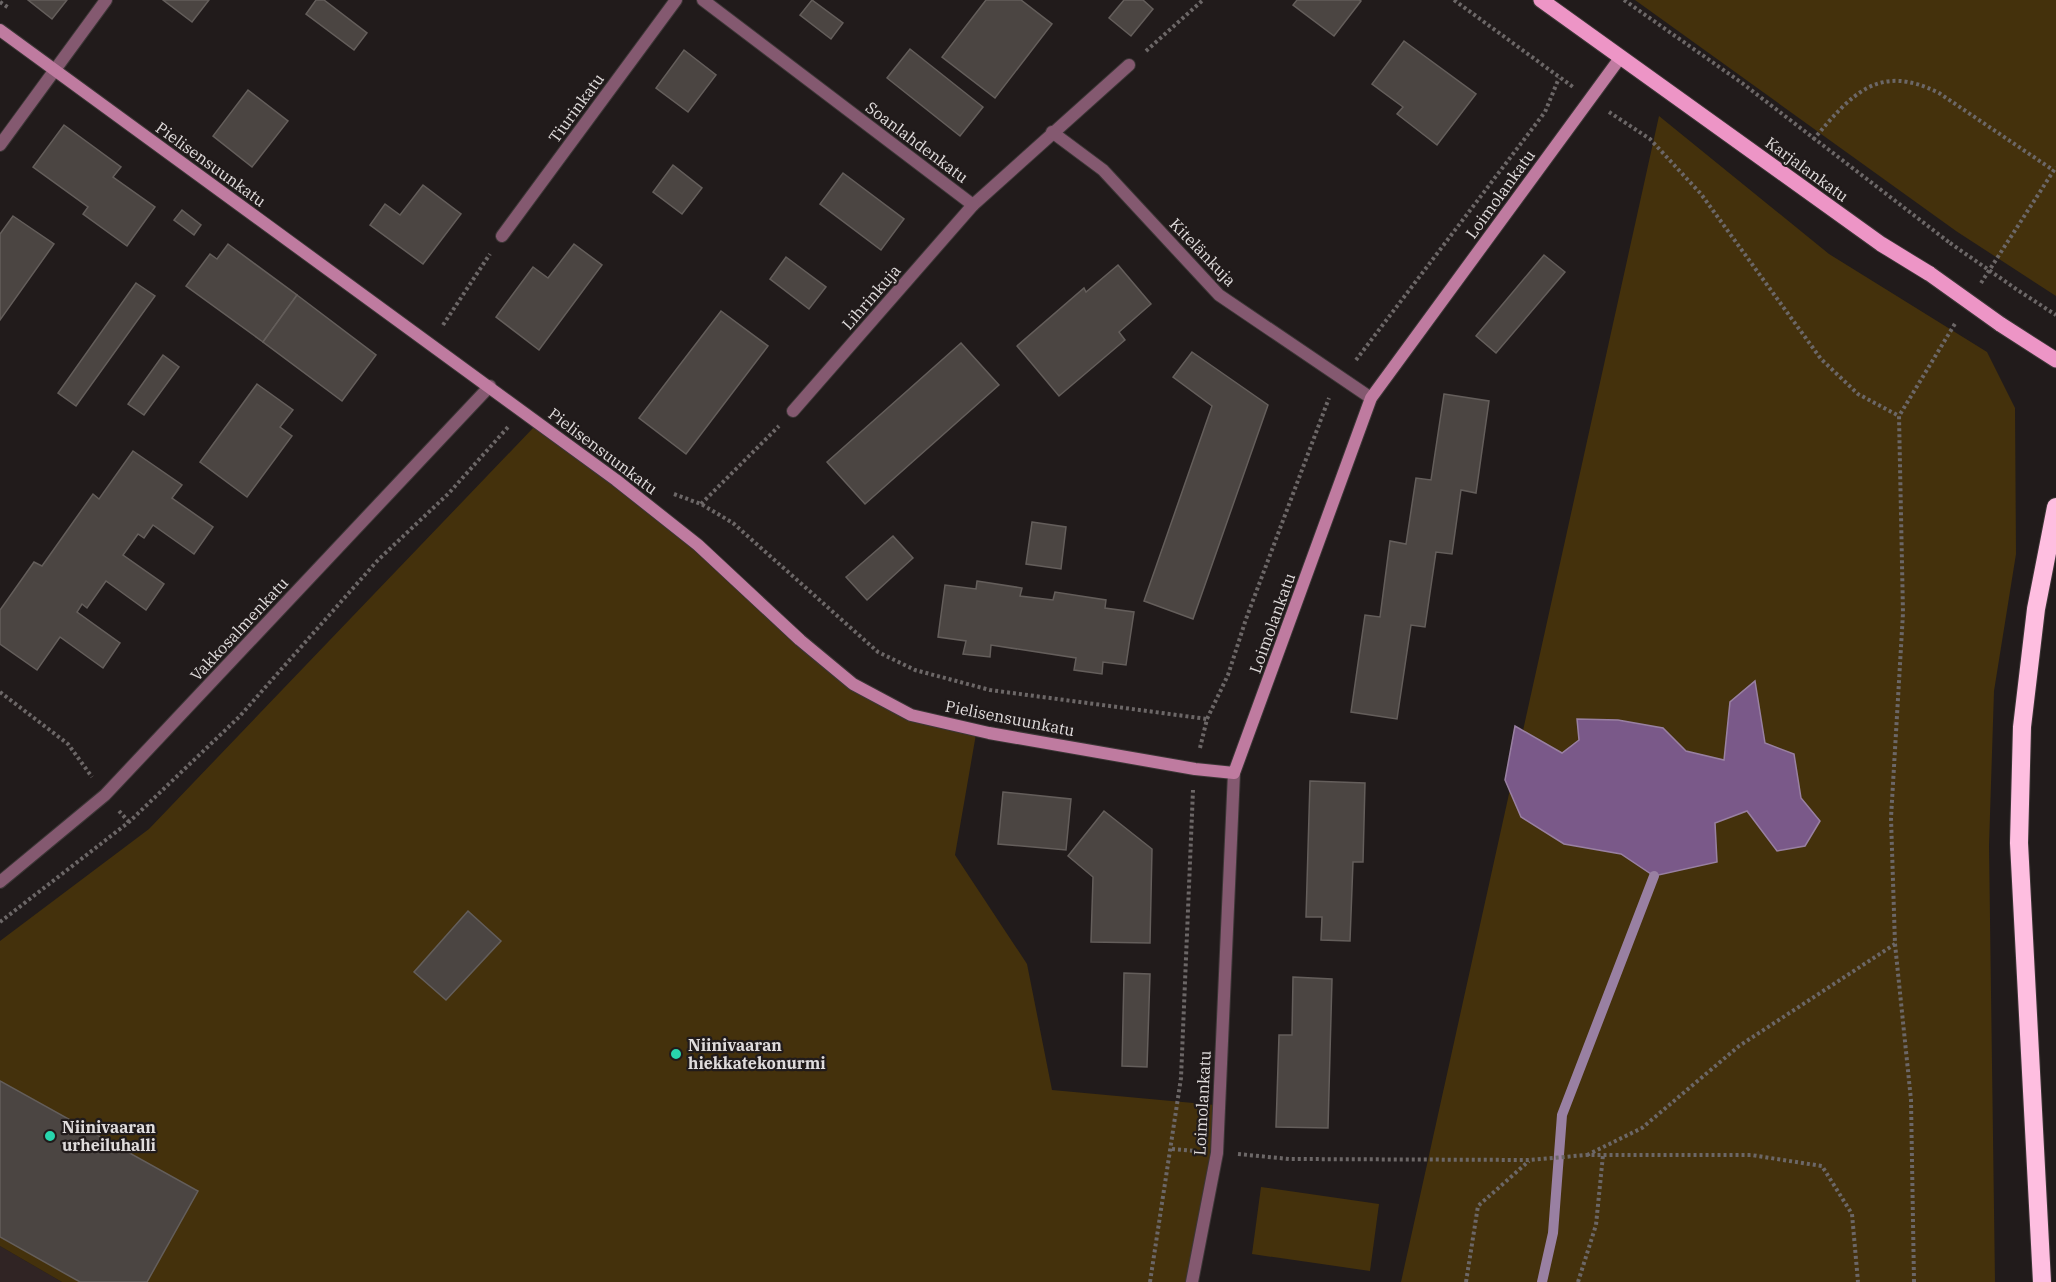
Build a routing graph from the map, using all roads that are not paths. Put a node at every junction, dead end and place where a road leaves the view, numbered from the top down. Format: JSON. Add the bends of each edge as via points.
{"nodes":[{"id":1,"x":106,"y":0,"type":"edge"},
{"id":2,"x":676,"y":0,"type":"edge"},
{"id":3,"x":703,"y":0,"type":"edge"},
{"id":4,"x":1541,"y":0,"type":"edge"},
{"id":5,"x":0,"y":30,"type":"edge"},
{"id":6,"x":1620,"y":58,"type":"junction"},
{"id":7,"x":1129,"y":65,"type":"road end"},
{"id":8,"x":54,"y":71,"type":"junction"},
{"id":9,"x":1052,"y":132,"type":"junction"},
{"id":10,"x":0,"y":145,"type":"edge"},
{"id":11,"x":973,"y":205,"type":"junction"},
{"id":12,"x":502,"y":236,"type":"road end"},
{"id":13,"x":2056,"y":360,"type":"edge"},
{"id":14,"x":490,"y":386,"type":"junction"},
{"id":15,"x":1371,"y":399,"type":"junction"},
{"id":16,"x":794,"y":411,"type":"road end"},
{"id":17,"x":2056,"y":507,"type":"edge"},
{"id":18,"x":1234,"y":773,"type":"junction"},
{"id":19,"x":0,"y":882,"type":"edge"},
{"id":20,"x":1192,"y":1282,"type":"edge"},
{"id":21,"x":2042,"y":1282,"type":"edge"}],
"edges":[{"from":1,"to":8,"type":"street"},
{"from":2,"to":12,"type":"street","name":"Tiurinkatu"},
{"from":3,"to":11,"type":"street","name":"Soanlahdenkatu"},
{"from":4,"to":6,"type":"main road","name":"Karjalankatu"},
{"from":5,"to":8,"type":"street","name":"Pielisensuunkatu"},
{"from":6,"to":13,"type":"main road","name":"Karjalankatu","bridge":true,"via":[[1881,244]]},
{"from":6,"to":15,"type":"street","name":"Loimolankatu"},
{"from":7,"to":9,"type":"street","name":"Soanlahdenkatu"},
{"from":8,"to":10,"type":"street"},
{"from":8,"to":14,"type":"street","name":"Pielisensuunkatu"},
{"from":9,"to":11,"type":"street","name":"Soanlahdenkatu"},
{"from":9,"to":15,"type":"street","name":"Kitelänkuja","via":[[1104,170],[1219,296]]},
{"from":11,"to":16,"type":"street","name":"Lihrinkuja"},
{"from":14,"to":18,"type":"street","name":"Pielisensuunkatu","via":[[698,544],[853,684],[911,715],[988,733]]},
{"from":14,"to":19,"type":"street","name":"Vakkosalmenkatu","via":[[105,795]]},
{"from":15,"to":18,"type":"street","name":"Loimolankatu"},
{"from":17,"to":21,"type":"highway","via":[[2036,609],[2022,727],[2019,843]]},
{"from":18,"to":20,"type":"street","name":"Loimolankatu","via":[[1217,1153]]}]}
